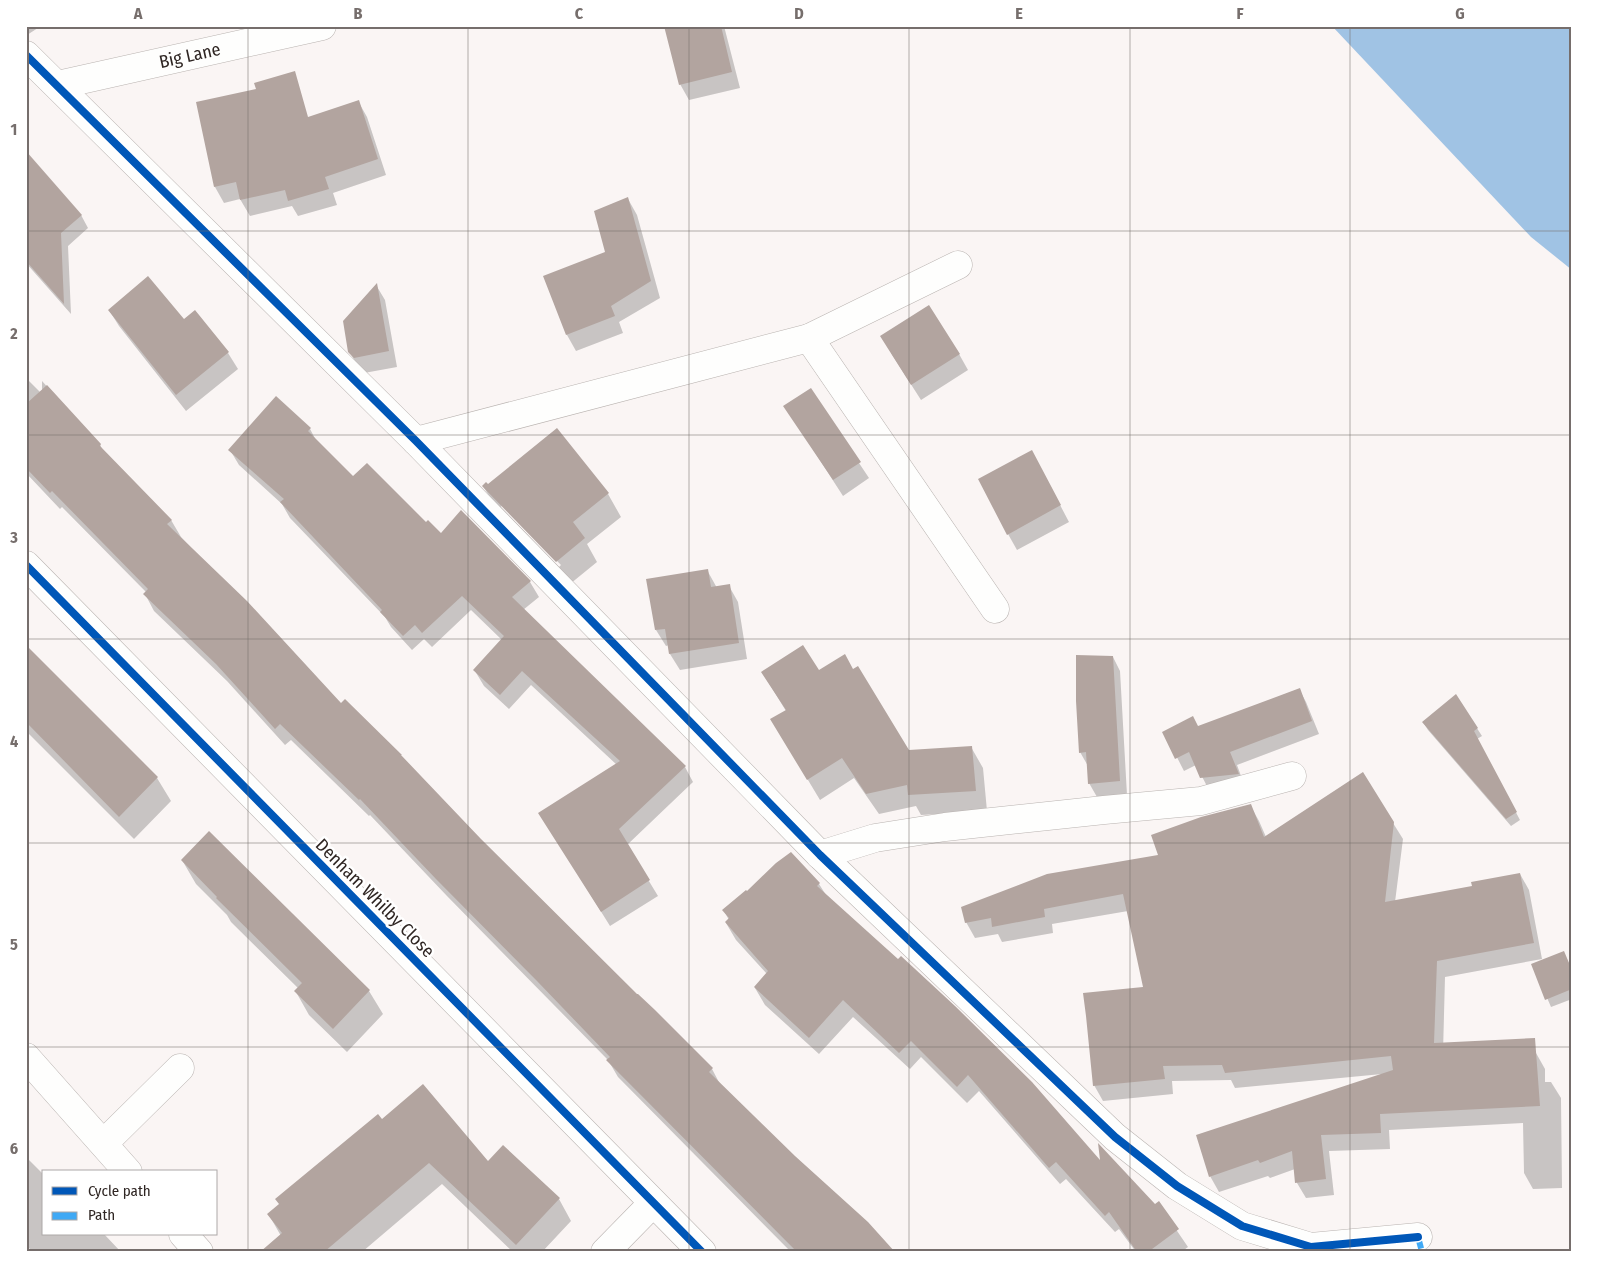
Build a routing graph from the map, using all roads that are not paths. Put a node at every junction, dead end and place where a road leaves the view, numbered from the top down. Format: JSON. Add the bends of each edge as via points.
{"nodes":[{"id":1,"x":322,"y":26,"type":"edge"},
{"id":2,"x":26,"y":55,"type":"edge"},
{"id":3,"x":58,"y":85,"type":"junction"},
{"id":4,"x":958,"y":265,"type":"dead end"},
{"id":5,"x":809,"y":338,"type":"junction"},
{"id":6,"x":416,"y":441,"type":"junction"},
{"id":7,"x":26,"y":565,"type":"edge"},
{"id":8,"x":995,"y":609,"type":"dead end"},
{"id":9,"x":1292,"y":776,"type":"dead end"},
{"id":10,"x":820,"y":855,"type":"junction"},
{"id":11,"x":28,"y":1061,"type":"edge"},
{"id":12,"x":180,"y":1068,"type":"dead end"},
{"id":13,"x":104,"y":1143,"type":"junction"},
{"id":14,"x":126,"y":1170,"type":"edge"},
{"id":15,"x":653,"y":1202,"type":"junction"},
{"id":16,"x":185,"y":1236,"type":"edge"},
{"id":17,"x":1418,"y":1237,"type":"dead end"},
{"id":18,"x":199,"y":1252,"type":"edge"},
{"id":19,"x":605,"y":1252,"type":"edge"},
{"id":20,"x":702,"y":1252,"type":"edge"}],
"edges":[{"from":1,"to":3,"type":"street","name":"Big Lane"},
{"from":2,"to":3,"type":"street"},
{"from":3,"to":6,"type":"street"},
{"from":4,"to":5,"type":"street"},
{"from":5,"to":6,"type":"street"},
{"from":5,"to":8,"type":"street"},
{"from":6,"to":10,"type":"street"},
{"from":7,"to":15,"type":"street","name":"Denham Whilby Close"},
{"from":9,"to":10,"type":"street","via":[[1202,801],[945,827],[875,838]]},
{"from":10,"to":17,"type":"street","via":[[1115,1137],[1177,1186],[1242,1226],[1311,1247]]},
{"from":11,"to":13,"type":"street"},
{"from":12,"to":13,"type":"street"},
{"from":13,"to":14,"type":"street"},
{"from":15,"to":19,"type":"street"},
{"from":15,"to":20,"type":"street","name":"Denham Whilby Close"},
{"from":16,"to":18,"type":"street"}]}
